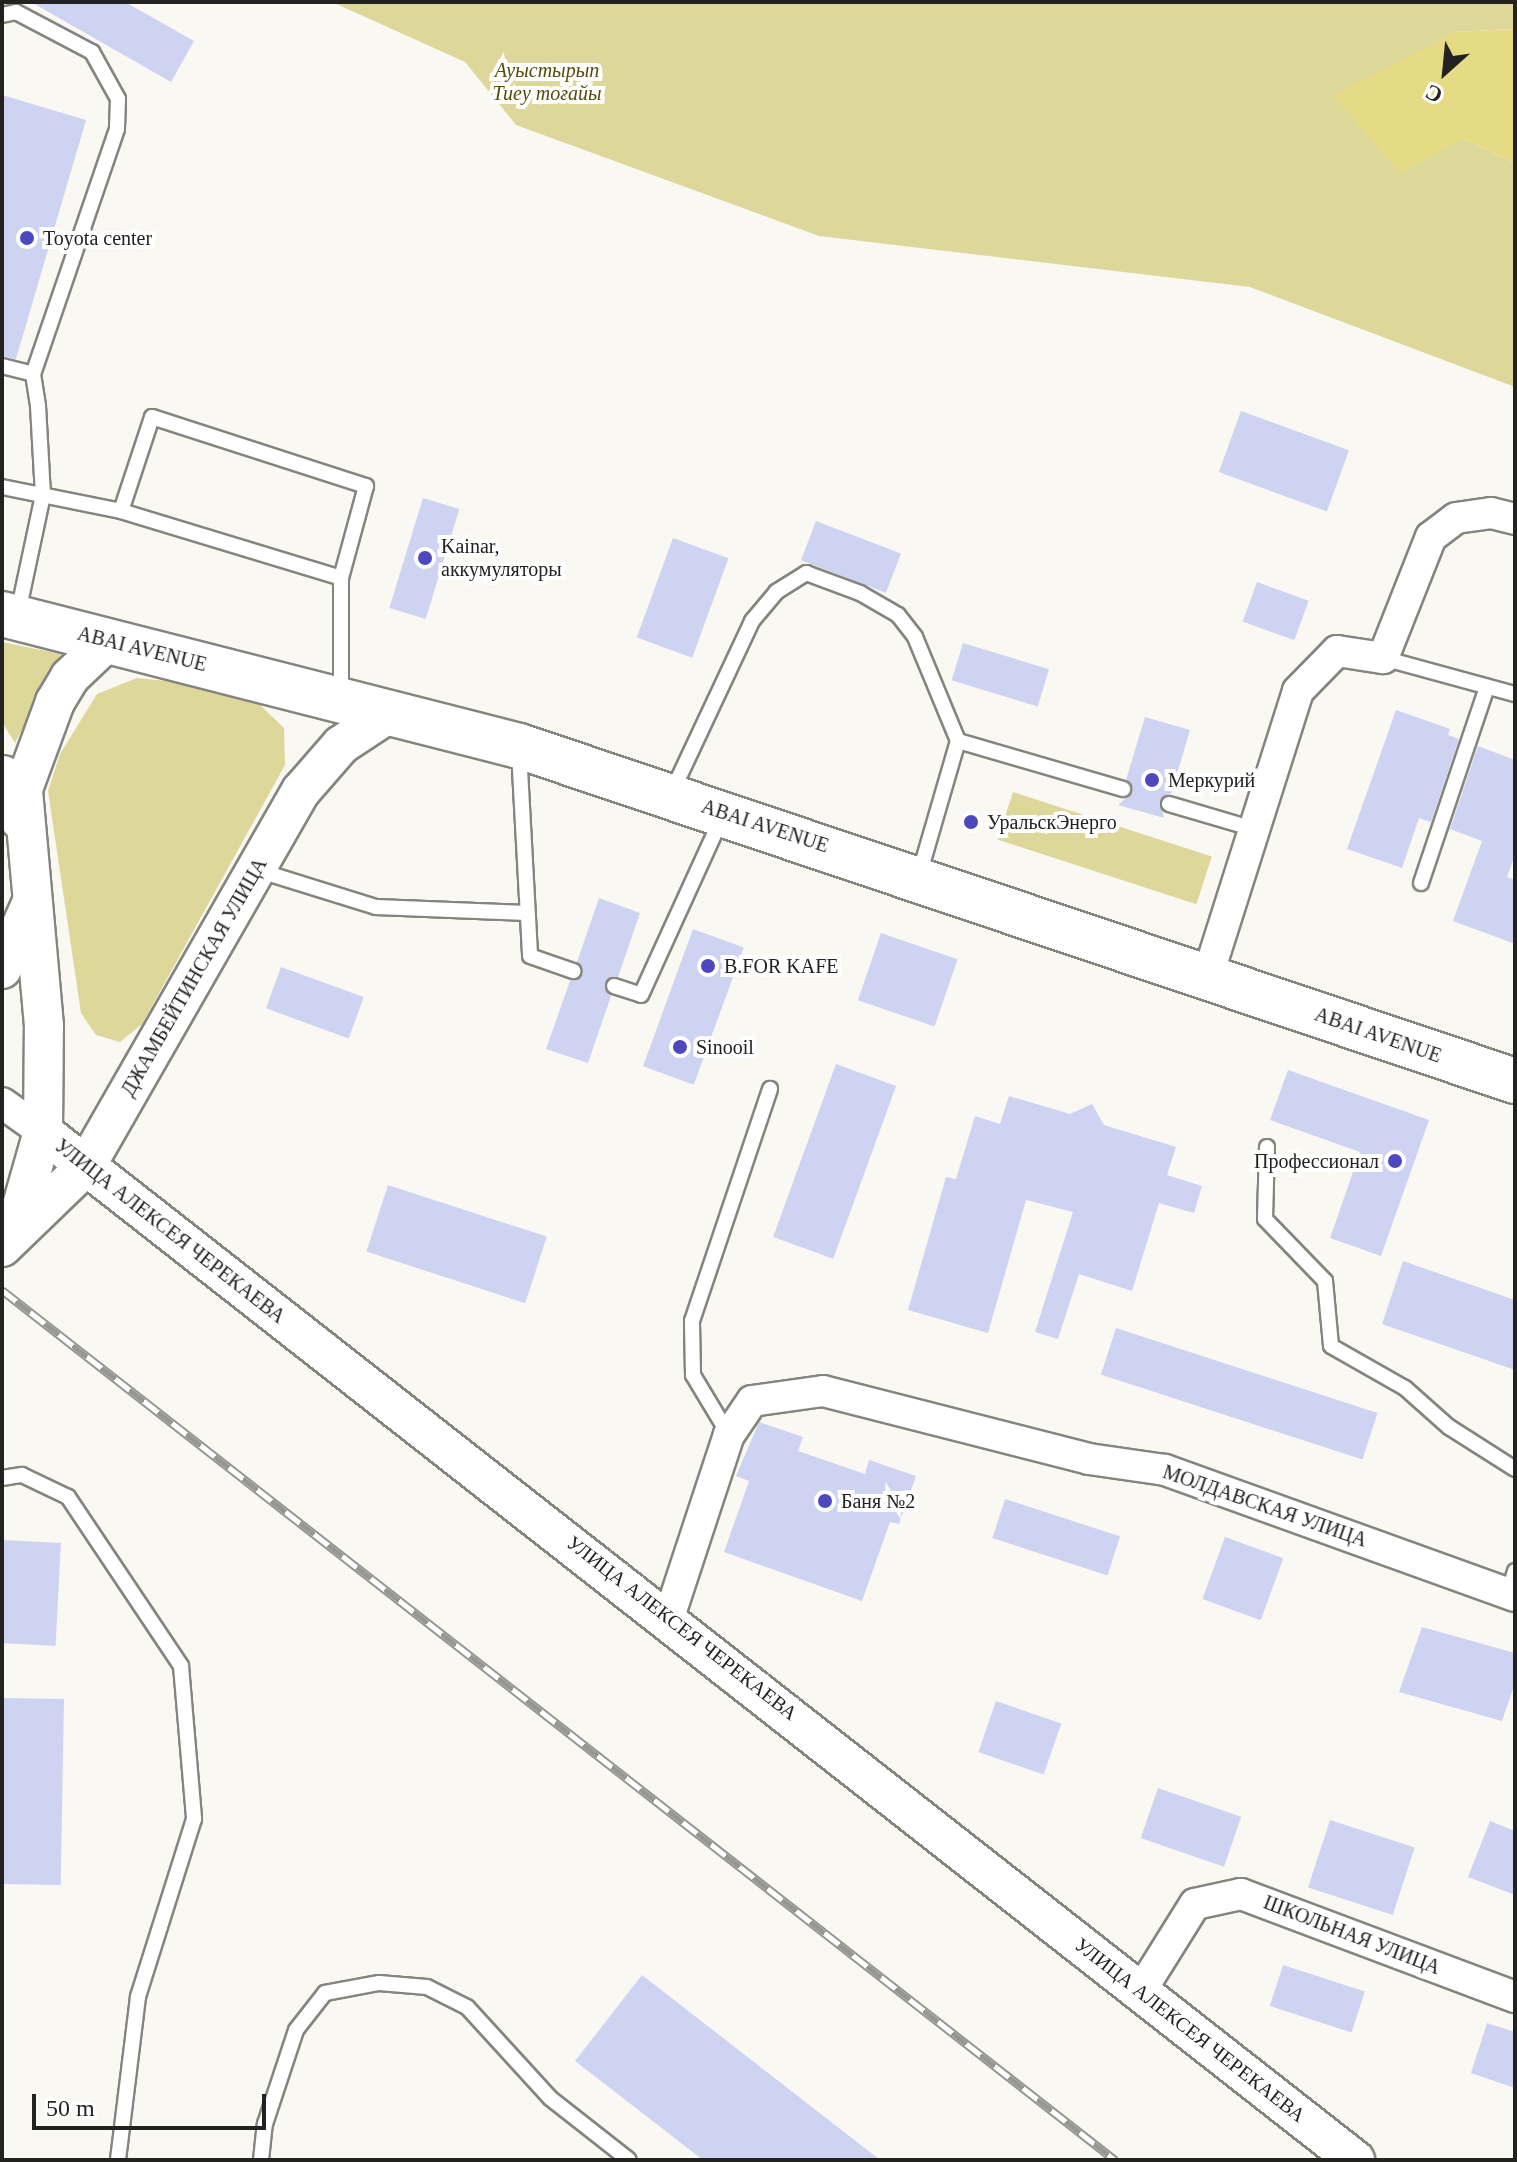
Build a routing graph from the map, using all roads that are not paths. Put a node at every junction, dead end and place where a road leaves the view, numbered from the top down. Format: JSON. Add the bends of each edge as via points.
{"nodes":[{"id":1,"x":2,"y":15,"type":"edge"},
{"id":2,"x":2,"y":366,"type":"edge"},
{"id":3,"x":33,"y":374,"type":"junction"},
{"id":4,"x":2,"y":487,"type":"edge"},
{"id":5,"x":43,"y":495,"type":"junction"},
{"id":6,"x":121,"y":511,"type":"junction"},
{"id":7,"x":1515,"y":519,"type":"edge"},
{"id":8,"x":341,"y":578,"type":"junction"},
{"id":9,"x":10,"y":615,"type":"edge"},
{"id":10,"x":109,"y":640,"type":"junction"},
{"id":11,"x":1383,"y":658,"type":"junction"},
{"id":12,"x":1487,"y":687,"type":"junction"},
{"id":13,"x":1515,"y":694,"type":"edge"},
{"id":14,"x":341,"y":699,"type":"junction"},
{"id":15,"x":391,"y":712,"type":"junction"},
{"id":16,"x":958,"y":741,"type":"junction"},
{"id":17,"x":519,"y":746,"type":"junction"},
{"id":18,"x":2,"y":778,"type":"edge"},
{"id":19,"x":1123,"y":789,"type":"dead end"},
{"id":20,"x":671,"y":794,"type":"junction"},
{"id":21,"x":1169,"y":804,"type":"dead end"},
{"id":22,"x":724,"y":813,"type":"junction"},
{"id":23,"x":22,"y":818,"type":"junction"},
{"id":24,"x":1254,"y":829,"type":"junction"},
{"id":25,"x":256,"y":869,"type":"junction"},
{"id":26,"x":919,"y":876,"type":"junction"},
{"id":27,"x":1421,"y":883,"type":"dead end"},
{"id":28,"x":33,"y":899,"type":"junction"},
{"id":29,"x":527,"y":913,"type":"junction"},
{"id":30,"x":2,"y":969,"type":"edge"},
{"id":31,"x":573,"y":971,"type":"dead end"},
{"id":32,"x":1207,"y":978,"type":"junction"},
{"id":33,"x":614,"y":986,"type":"dead end"},
{"id":34,"x":1515,"y":1081,"type":"edge"},
{"id":35,"x":770,"y":1089,"type":"dead end"},
{"id":36,"x":2,"y":1103,"type":"edge"},
{"id":37,"x":43,"y":1132,"type":"junction"},
{"id":38,"x":1267,"y":1147,"type":"dead end"},
{"id":39,"x":86,"y":1166,"type":"junction"},
{"id":40,"x":8,"y":1239,"type":"edge"},
{"id":41,"x":729,"y":1435,"type":"junction"},
{"id":42,"x":1515,"y":1469,"type":"edge"},
{"id":43,"x":2,"y":1478,"type":"edge"},
{"id":44,"x":1513,"y":1587,"type":"edge"},
{"id":45,"x":669,"y":1617,"type":"junction"},
{"id":46,"x":1140,"y":1992,"type":"junction"},
{"id":47,"x":1515,"y":1997,"type":"edge"},
{"id":48,"x":118,"y":2160,"type":"edge"},
{"id":49,"x":261,"y":2160,"type":"edge"},
{"id":50,"x":629,"y":2160,"type":"edge"},
{"id":51,"x":1355,"y":2160,"type":"edge"}],
"edges":[{"from":1,"to":3,"type":"lane","via":[[16,12],[92,52],[118,99],[117,129]]},
{"from":2,"to":3,"type":"lane"},
{"from":3,"to":5,"type":"lane"},
{"from":4,"to":5,"type":"lane"},
{"from":5,"to":6,"type":"lane"},
{"from":5,"to":9,"type":"lane"},
{"from":6,"to":8,"type":"lane"},
{"from":6,"to":8,"type":"lane","via":[[152,417],[366,486]]},
{"from":7,"to":11,"type":"street","via":[[1491,513],[1456,518],[1431,537]]},
{"from":8,"to":14,"type":"lane"},
{"from":9,"to":10,"type":"main road","name":"ABAI AVENUE"},
{"from":10,"to":14,"type":"main road","name":"ABAI AVENUE"},
{"from":10,"to":23,"type":"street","via":[[70,677],[55,702],[31,756]]},
{"from":11,"to":12,"type":"lane"},
{"from":11,"to":24,"type":"street","via":[[1337,651],[1315,668],[1298,691]]},
{"from":12,"to":13,"type":"lane"},
{"from":12,"to":27,"type":"lane"},
{"from":14,"to":15,"type":"main road","name":"ABAI AVENUE"},
{"from":15,"to":17,"type":"main road","name":"ABAI AVENUE"},
{"from":15,"to":25,"type":"street","name":"ДЖАМБЕЙТИНСКАЯ УЛИЦА","via":[[341,745],[301,791]]},
{"from":16,"to":19,"type":"lane"},
{"from":16,"to":20,"type":"lane","via":[[915,637],[898,615],[860,593],[806,573],[776,592],[752,621]]},
{"from":16,"to":26,"type":"lane"},
{"from":17,"to":20,"type":"main road","name":"ABAI AVENUE"},
{"from":17,"to":29,"type":"lane"},
{"from":18,"to":23,"type":"main road"},
{"from":20,"to":22,"type":"main road","name":"ABAI AVENUE"},
{"from":21,"to":24,"type":"lane"},
{"from":22,"to":26,"type":"main road","name":"ABAI AVENUE"},
{"from":22,"to":33,"type":"lane","via":[[641,995]]},
{"from":23,"to":28,"type":"street"},
{"from":24,"to":32,"type":"street"},
{"from":25,"to":29,"type":"lane","via":[[376,907]]},
{"from":25,"to":39,"type":"street","name":"ДЖАМБЕЙТИНСКАЯ УЛИЦА"},
{"from":26,"to":32,"type":"main road","name":"ABAI AVENUE"},
{"from":28,"to":30,"type":"street"},
{"from":28,"to":37,"type":"street","via":[[44,1026]]},
{"from":29,"to":31,"type":"lane","via":[[530,956]]},
{"from":32,"to":34,"type":"main road","name":"ABAI AVENUE"},
{"from":35,"to":41,"type":"lane","via":[[692,1321],[693,1375]]},
{"from":36,"to":37,"type":"street","name":"УЛИЦА АЛЕКСЕЯ ЧЕРЕКАЕВА"},
{"from":37,"to":39,"type":"street","name":"УЛИЦА АЛЕКСЕЯ ЧЕРЕКАЕВА"},
{"from":37,"to":40,"type":"street"},
{"from":38,"to":42,"type":"lane","via":[[1265,1219],[1325,1281],[1331,1346],[1405,1388],[1449,1427]]},
{"from":39,"to":40,"type":"street","name":"ДЖАМБЕЙТИНСКАЯ УЛИЦА"},
{"from":39,"to":45,"type":"street","name":"УЛИЦА АЛЕКСЕЯ ЧЕРЕКАЕВА"},
{"from":41,"to":44,"type":"street","name":"МОЛДАВСКАЯ УЛИЦА","via":[[752,1401],[823,1391],[1089,1459],[1165,1470]]},
{"from":41,"to":45,"type":"street"},
{"from":43,"to":48,"type":"lane","via":[[22,1475],[68,1497],[181,1666],[194,1819],[138,1997]]},
{"from":45,"to":46,"type":"street","name":"УЛИЦА АЛЕКСЕЯ ЧЕРЕКАЕВА"},
{"from":46,"to":47,"type":"street","name":"ШКОЛЬНАЯ УЛИЦА","via":[[1195,1904],[1241,1894]]},
{"from":46,"to":51,"type":"street","name":"УЛИЦА АЛЕКСЕЯ ЧЕРЕКАЕВА"},
{"from":49,"to":50,"type":"lane","via":[[265,2124],[296,2030],[325,1993],[379,1983],[427,1987],[467,2007],[550,2098]]}]}
